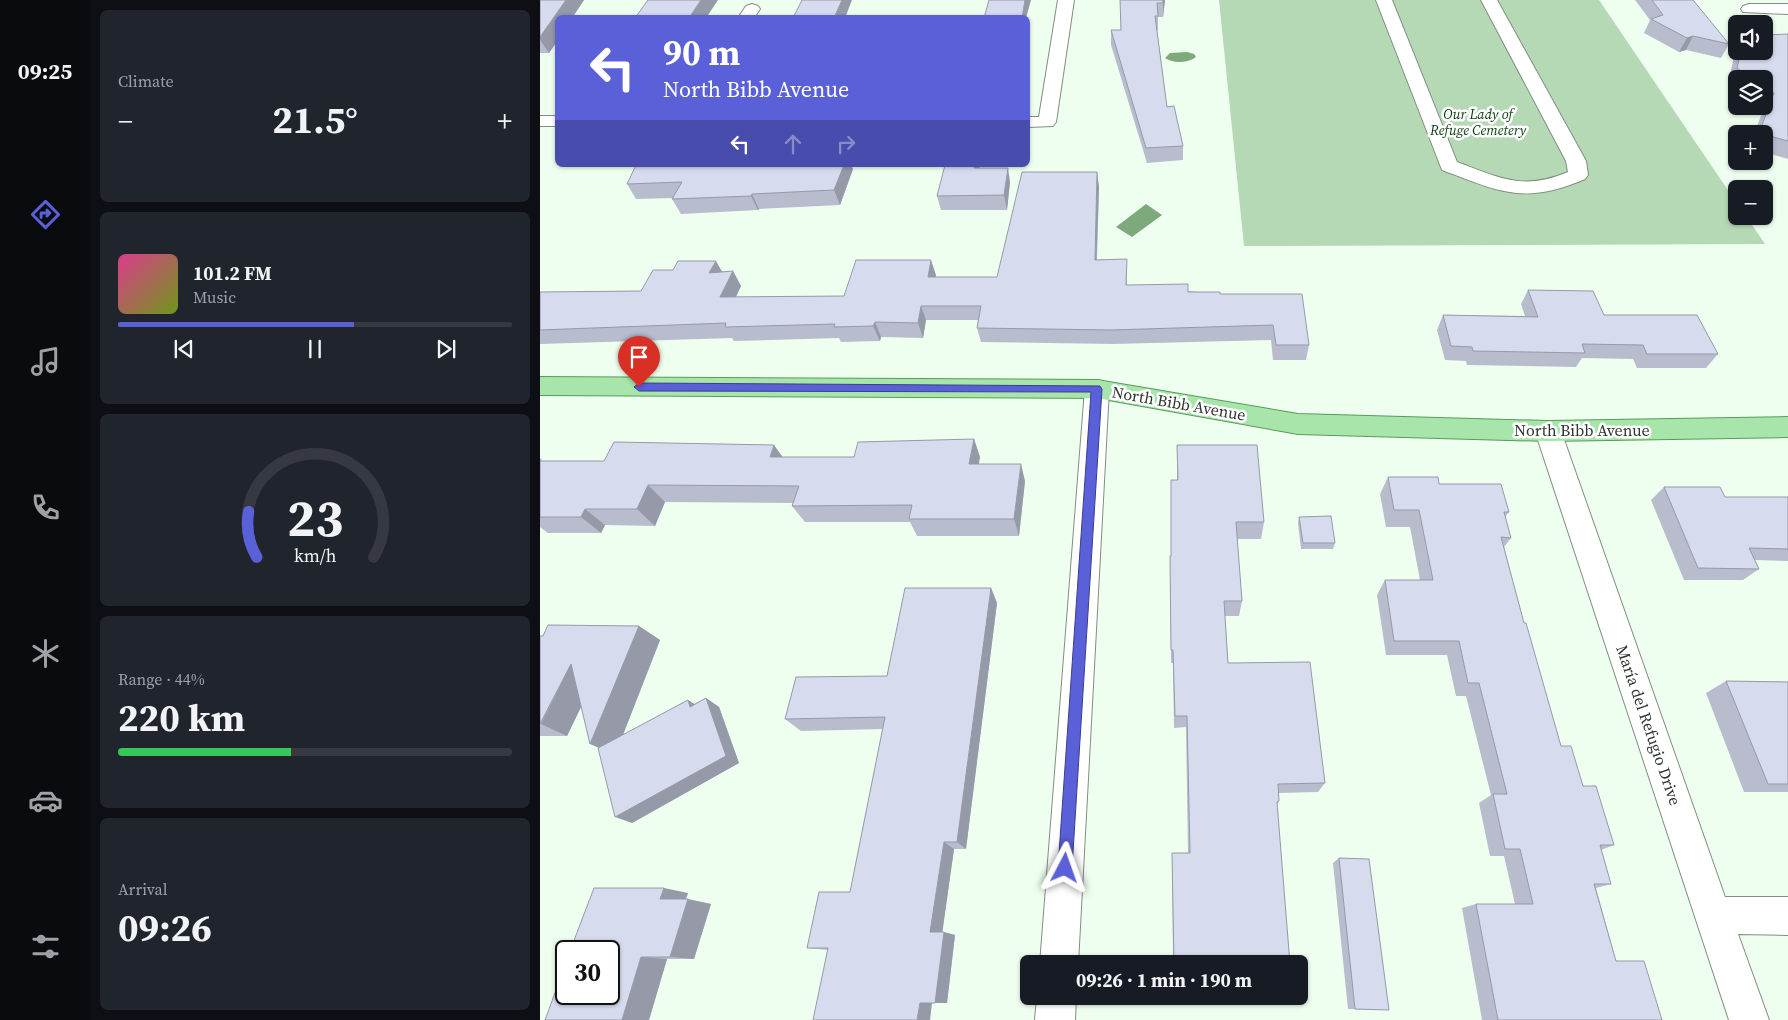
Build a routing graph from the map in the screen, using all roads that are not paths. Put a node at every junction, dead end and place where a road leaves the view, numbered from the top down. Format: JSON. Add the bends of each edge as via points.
{"nodes":[{"id":1,"x":1066,"y":0,"type":"edge"},
{"id":2,"x":1384,"y":0,"type":"edge"},
{"id":3,"x":1489,"y":0,"type":"edge"},
{"id":4,"x":1788,"y":9,"type":"edge"},
{"id":5,"x":1749,"y":10,"type":"dead end"},
{"id":6,"x":540,"y":121,"type":"edge"},
{"id":7,"x":555,"y":121,"type":"edge"},
{"id":8,"x":1030,"y":122,"type":"edge"},
{"id":9,"x":540,"y":386,"type":"edge"},
{"id":10,"x":1097,"y":389,"type":"junction"},
{"id":11,"x":1788,"y":427,"type":"edge"},
{"id":12,"x":1548,"y":431,"type":"junction"},
{"id":13,"x":1714,"y":915,"type":"junction"},
{"id":14,"x":1788,"y":916,"type":"edge"},
{"id":15,"x":1060,"y":955,"type":"edge"},
{"id":16,"x":1056,"y":1005,"type":"edge"},
{"id":17,"x":1055,"y":1020,"type":"edge"},
{"id":18,"x":1749,"y":1020,"type":"edge"}],
"edges":[{"from":1,"to":8,"type":"street","via":[[1047,122]]},
{"from":2,"to":3,"type":"street","via":[[1449,166],[1491,182],[1529,189],[1555,185],[1578,175],[1576,161]]},
{"from":4,"to":5,"type":"street"},
{"from":6,"to":7,"type":"street"},
{"from":9,"to":10,"type":"main road","name":"North Bibb Avenue"},
{"from":10,"to":12,"type":"main road","name":"North Bibb Avenue","via":[[1298,424]]},
{"from":10,"to":15,"type":"street"},
{"from":11,"to":12,"type":"main road","name":"North Bibb Avenue"},
{"from":12,"to":13,"type":"street","name":"María del Refugio Drive"},
{"from":13,"to":14,"type":"street"},
{"from":13,"to":18,"type":"street","name":"María del Refugio Drive"},
{"from":16,"to":17,"type":"street"}]}
